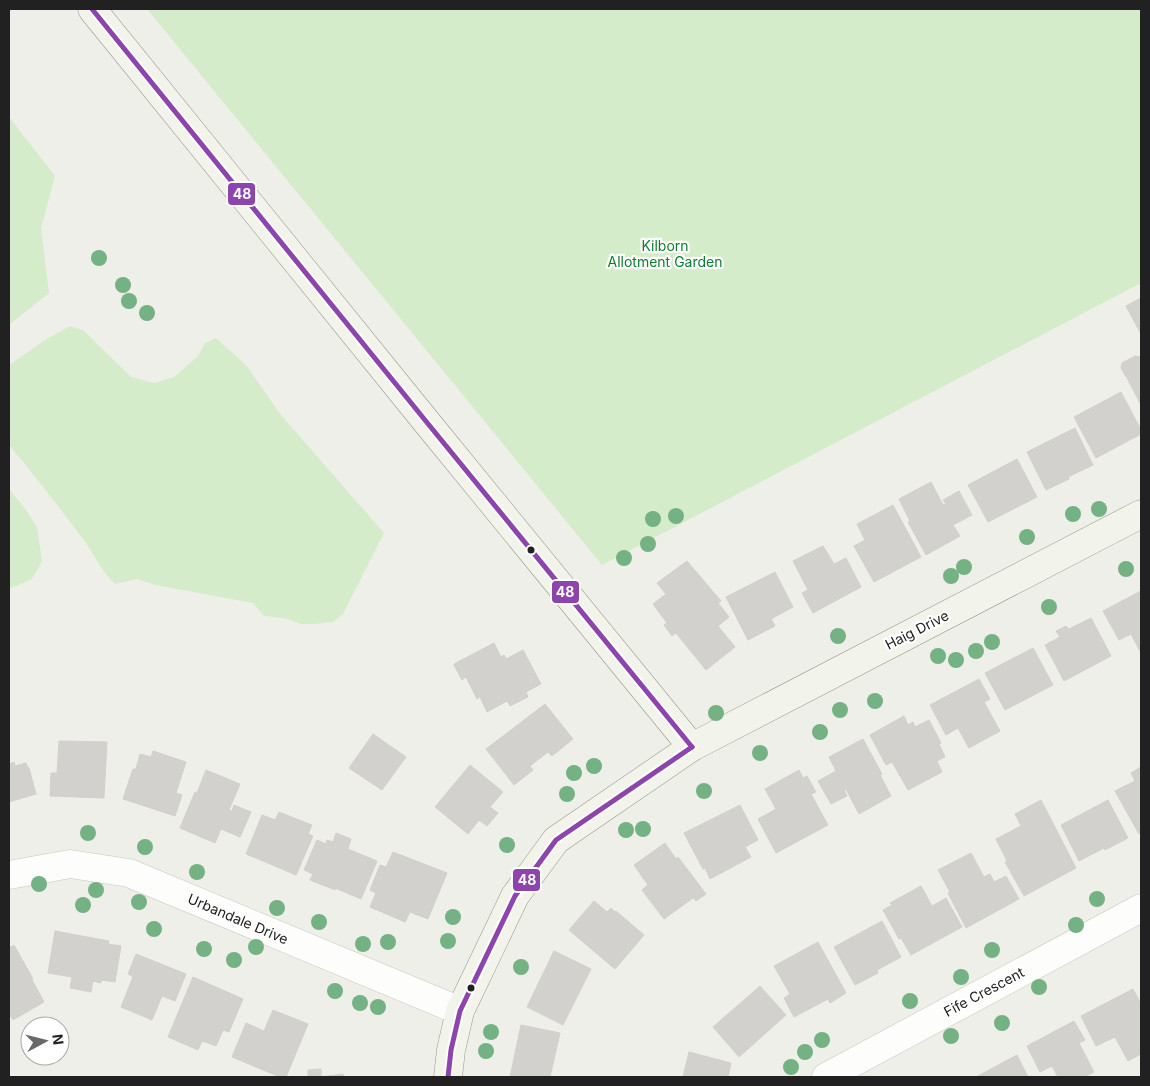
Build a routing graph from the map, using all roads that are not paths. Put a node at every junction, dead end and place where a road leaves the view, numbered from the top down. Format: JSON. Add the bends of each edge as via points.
{"nodes":[{"id":1,"x":92,"y":9,"type":"edge"},
{"id":2,"x":1141,"y":514,"type":"edge"},
{"id":3,"x":692,"y":747,"type":"junction"},
{"id":4,"x":9,"y":875,"type":"edge"},
{"id":5,"x":1141,"y":908,"type":"edge"},
{"id":6,"x":460,"y":1011,"type":"junction"},
{"id":7,"x":448,"y":1077,"type":"edge"},
{"id":8,"x":826,"y":1077,"type":"edge"}],
"edges":[{"from":1,"to":3,"type":"street"},
{"from":2,"to":3,"type":"street","name":"Haig Drive"},
{"from":3,"to":6,"type":"street","name":"Haig Drive","via":[[556,840],[515,896]]},
{"from":4,"to":6,"type":"street","name":"Urbandale Drive","via":[[70,864],[129,873]]},
{"from":5,"to":8,"type":"street","name":"Fife Crescent"},
{"from":6,"to":7,"type":"street","name":"Haig Drive"}]}
